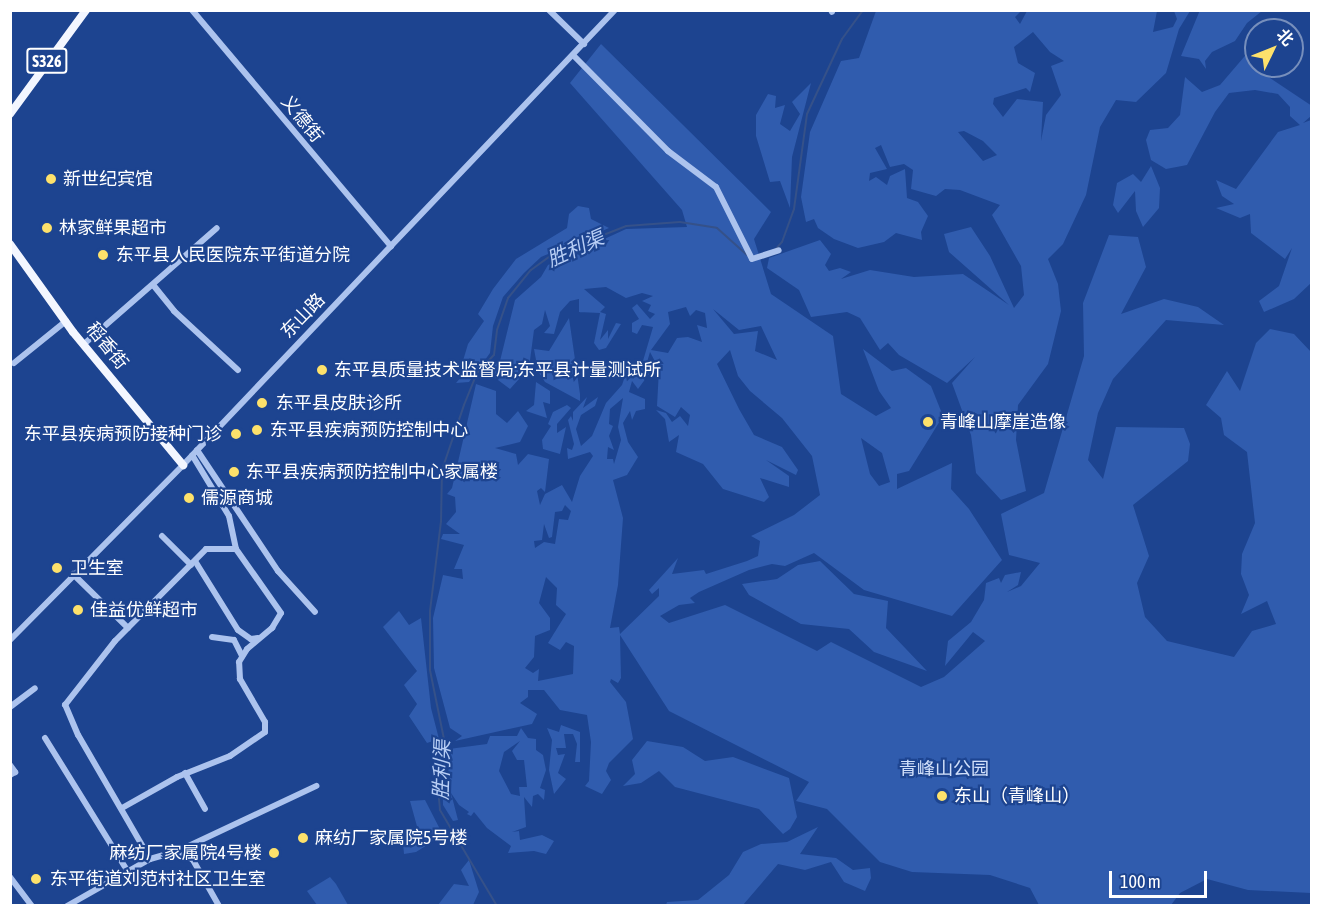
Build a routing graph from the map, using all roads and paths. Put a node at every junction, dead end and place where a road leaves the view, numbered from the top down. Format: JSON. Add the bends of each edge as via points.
{"nodes":[{"id":1,"x":86,"y":10,"type":"edge"},
{"id":2,"x":192,"y":10,"type":"edge"},
{"id":3,"x":549,"y":10,"type":"edge"},
{"id":4,"x":615,"y":10,"type":"edge"},
{"id":5,"x":584,"y":44,"type":"junction"},
{"id":6,"x":573,"y":55,"type":"junction"},
{"id":7,"x":10,"y":114,"type":"edge"},
{"id":8,"x":217,"y":228,"type":"dead end"},
{"id":9,"x":10,"y":244,"type":"edge"},
{"id":10,"x":391,"y":246,"type":"junction"},
{"id":11,"x":779,"y":250,"type":"dead end"},
{"id":12,"x":154,"y":286,"type":"junction"},
{"id":13,"x":66,"y":321,"type":"junction"},
{"id":14,"x":84,"y":344,"type":"junction"},
{"id":15,"x":14,"y":363,"type":"dead end"},
{"id":16,"x":238,"y":370,"type":"dead end"},
{"id":17,"x":197,"y":450,"type":"junction"},
{"id":18,"x":192,"y":455,"type":"junction"},
{"id":19,"x":183,"y":465,"type":"junction"},
{"id":20,"x":162,"y":536,"type":"dead end"},
{"id":21,"x":236,"y":549,"type":"junction"},
{"id":22,"x":193,"y":563,"type":"junction"},
{"id":23,"x":73,"y":574,"type":"junction"},
{"id":24,"x":315,"y":612,"type":"dead end"},
{"id":25,"x":128,"y":628,"type":"junction"},
{"id":26,"x":212,"y":637,"type":"dead end"},
{"id":27,"x":259,"y":638,"type":"junction"},
{"id":28,"x":10,"y":640,"type":"edge"},
{"id":29,"x":242,"y":656,"type":"junction"},
{"id":30,"x":35,"y":688,"type":"dead end"},
{"id":31,"x":10,"y":707,"type":"edge"},
{"id":32,"x":45,"y":738,"type":"dead end"},
{"id":33,"x":10,"y":765,"type":"edge"},
{"id":34,"x":185,"y":773,"type":"junction"},
{"id":35,"x":10,"y":775,"type":"edge"},
{"id":36,"x":316,"y":786,"type":"dead end"},
{"id":37,"x":122,"y":808,"type":"junction"},
{"id":38,"x":206,"y":809,"type":"dead end"},
{"id":39,"x":178,"y":851,"type":"junction"},
{"id":40,"x":150,"y":859,"type":"junction"},
{"id":41,"x":128,"y":872,"type":"junction"},
{"id":42,"x":11,"y":878,"type":"edge"},
{"id":43,"x":28,"y":904,"type":"edge"},
{"id":44,"x":67,"y":906,"type":"edge"},
{"id":45,"x":219,"y":906,"type":"edge"}],
"edges":[{"from":1,"to":7,"type":"main road","number":"S326"},
{"from":2,"to":10,"type":"street","name":"义德街"},
{"from":3,"to":5,"type":"street"},
{"from":4,"to":5,"type":"street","name":"东山路"},
{"from":5,"to":6,"type":"street","name":"东山路"},
{"from":6,"to":10,"type":"street","name":"东山路"},
{"from":6,"to":11,"type":"street","via":[[668,151],[716,187],[752,259]]},
{"from":8,"to":12,"type":"street"},
{"from":9,"to":13,"type":"main road","name":"稻香街"},
{"from":10,"to":17,"type":"street","name":"东山路"},
{"from":12,"to":14,"type":"street"},
{"from":12,"to":16,"type":"street","via":[[174,311]]},
{"from":13,"to":14,"type":"main road","name":"稻香街"},
{"from":13,"to":15,"type":"street"},
{"from":14,"to":19,"type":"main road","name":"稻香街"},
{"from":17,"to":18,"type":"street","name":"东山路"},
{"from":17,"to":24,"type":"street","via":[[278,571]]},
{"from":18,"to":19,"type":"street","name":"东山路"},
{"from":18,"to":21,"type":"street","via":[[229,516]]},
{"from":19,"to":23,"type":"street","name":"东山路"},
{"from":20,"to":22,"type":"street"},
{"from":21,"to":22,"type":"street","via":[[206,549]]},
{"from":21,"to":27,"type":"street","via":[[281,613],[272,628]]},
{"from":22,"to":25,"type":"street"},
{"from":22,"to":27,"type":"street","via":[[238,630],[251,639]]},
{"from":23,"to":25,"type":"street"},
{"from":23,"to":28,"type":"street","name":"东山路"},
{"from":25,"to":37,"type":"street","via":[[82,678],[64,705]]},
{"from":26,"to":29,"type":"street","via":[[234,640]]},
{"from":27,"to":29,"type":"street"},
{"from":29,"to":34,"type":"street","via":[[240,679],[265,722],[266,732],[230,756]]},
{"from":30,"to":31,"type":"street"},
{"from":32,"to":41,"type":"street"},
{"from":33,"to":35,"type":"street","via":[[15,772]]},
{"from":34,"to":37,"type":"street"},
{"from":34,"to":38,"type":"street"},
{"from":36,"to":39,"type":"street"},
{"from":37,"to":40,"type":"street"},
{"from":39,"to":40,"type":"street"},
{"from":39,"to":45,"type":"street","via":[[193,860]]},
{"from":40,"to":41,"type":"street"},
{"from":41,"to":44,"type":"street"},
{"from":42,"to":43,"type":"street"}]}
